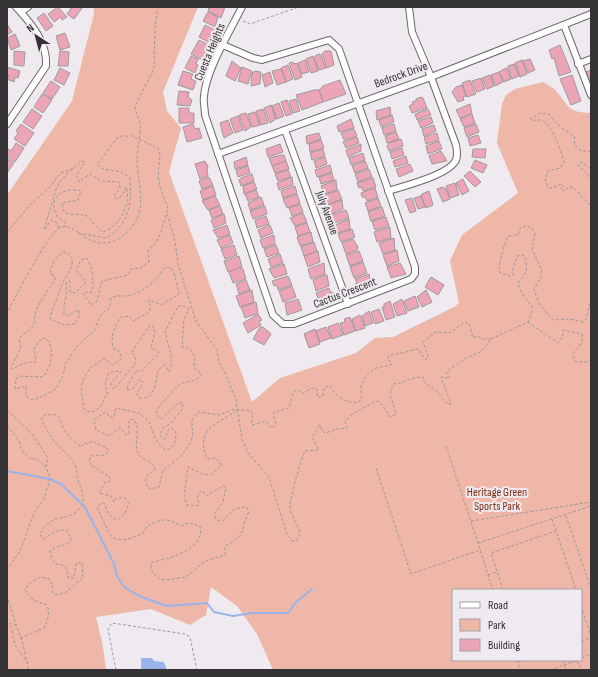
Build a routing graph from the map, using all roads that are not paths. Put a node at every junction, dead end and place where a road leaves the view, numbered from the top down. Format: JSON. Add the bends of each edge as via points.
{"nodes":[{"id":1,"x":28,"y":7,"type":"edge"},
{"id":2,"x":242,"y":7,"type":"edge"},
{"id":3,"x":409,"y":7,"type":"edge"},
{"id":4,"x":19,"y":9,"type":"edge"},
{"id":5,"x":591,"y":14,"type":"edge"},
{"id":6,"x":564,"y":25,"type":"junction"},
{"id":7,"x":223,"y":45,"type":"junction"},
{"id":8,"x":591,"y":59,"type":"edge"},
{"id":9,"x":578,"y":64,"type":"junction"},
{"id":10,"x":431,"y":76,"type":"junction"},
{"id":11,"x":591,"y":95,"type":"edge"},
{"id":12,"x":357,"y":103,"type":"junction"},
{"id":13,"x":7,"y":124,"type":"edge"},
{"id":14,"x":285,"y":130,"type":"junction"},
{"id":15,"x":218,"y":154,"type":"junction"},
{"id":16,"x":388,"y":191,"type":"junction"},
{"id":17,"x":348,"y":304,"type":"junction"}],
"edges":[{"from":1,"to":4,"type":"street"},
{"from":2,"to":7,"type":"street","name":"Cuesta Heights"},
{"from":3,"to":10,"type":"street","via":[[412,32]]},
{"from":4,"to":13,"type":"street","via":[[44,45],[46,66]]},
{"from":5,"to":6,"type":"street","name":"Bedrock Drive"},
{"from":6,"to":9,"type":"street"},
{"from":6,"to":10,"type":"street","name":"Bedrock Drive"},
{"from":7,"to":12,"type":"street","name":"Cactus Crescent","via":[[262,60],[329,40],[339,49]]},
{"from":7,"to":15,"type":"street","name":"Cuesta Heights","via":[[208,76],[204,96],[205,115]]},
{"from":8,"to":9,"type":"street"},
{"from":9,"to":11,"type":"street"},
{"from":10,"to":12,"type":"street","name":"Bedrock Drive"},
{"from":10,"to":16,"type":"street","via":[[456,145],[456,160],[444,171]]},
{"from":12,"to":14,"type":"street","name":"Bedrock Drive"},
{"from":12,"to":16,"type":"street","name":"Cactus Crescent"},
{"from":14,"to":15,"type":"street","name":"Bedrock Drive"},
{"from":14,"to":17,"type":"street","name":"July Avenue"},
{"from":15,"to":17,"type":"street","name":"Cactus Crescent","via":[[277,320],[294,324]]},
{"from":16,"to":17,"type":"street","name":"Cactus Crescent","via":[[415,267],[415,274],[405,283]]}]}
